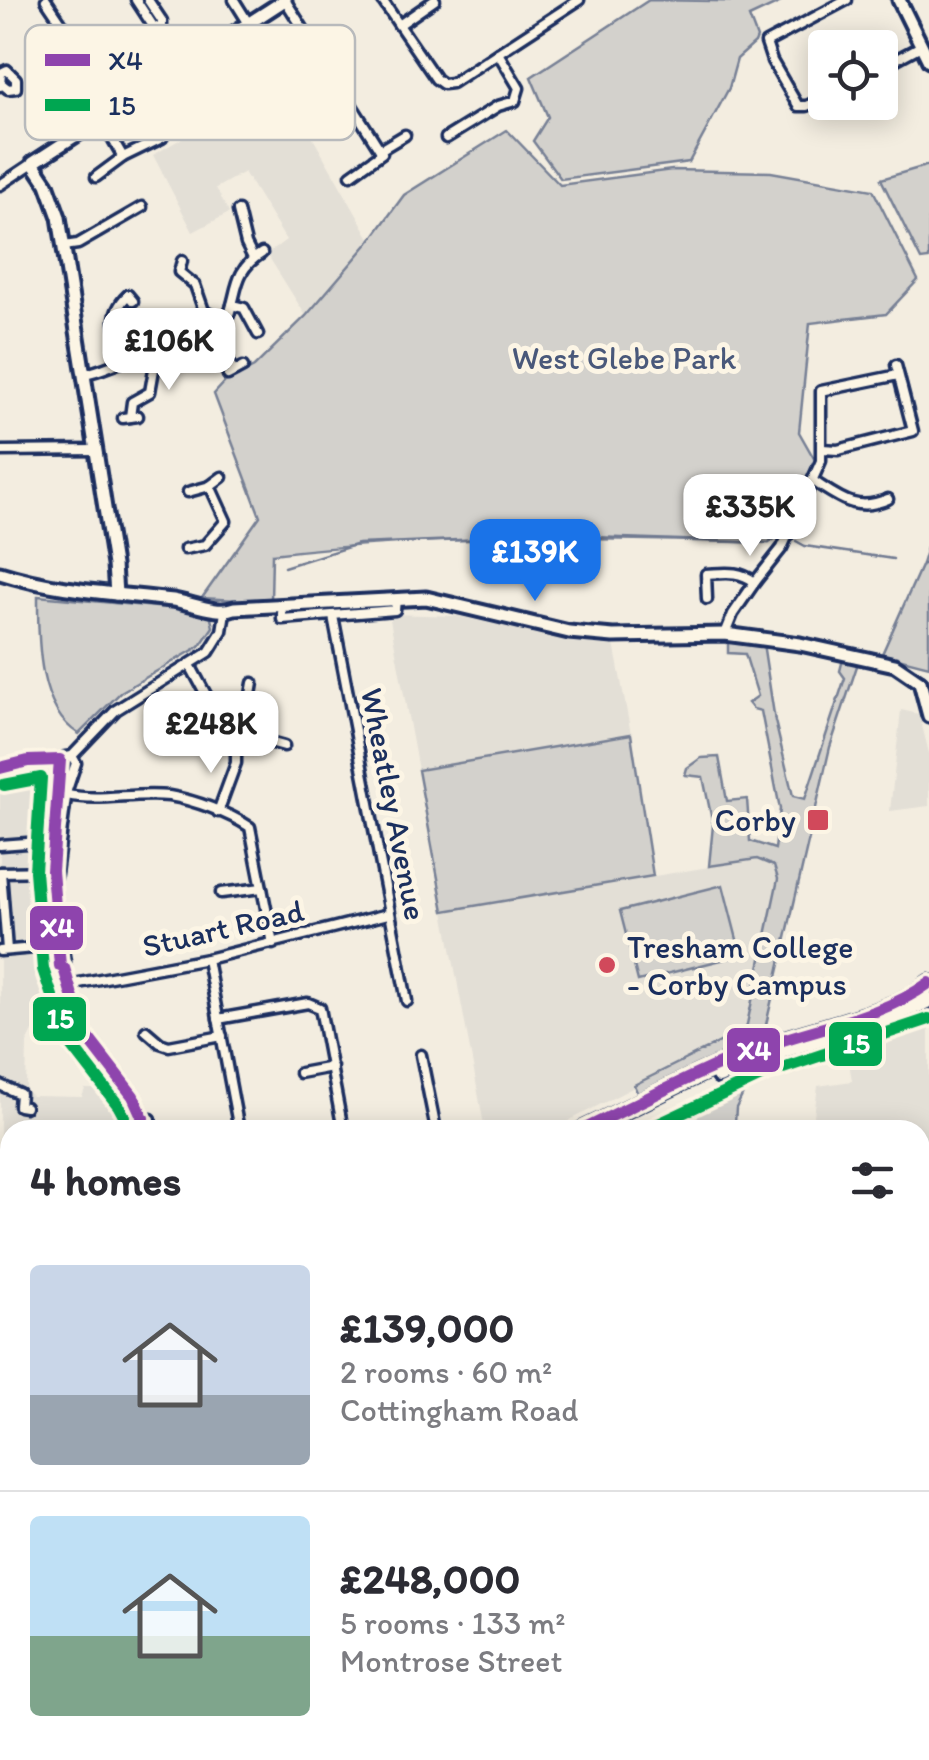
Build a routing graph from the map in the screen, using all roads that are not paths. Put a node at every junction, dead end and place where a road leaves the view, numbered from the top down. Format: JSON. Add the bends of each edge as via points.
{"nodes":[{"id":1,"x":46,"y":0,"type":"edge"},
{"id":2,"x":136,"y":0,"type":"edge"},
{"id":3,"x":148,"y":0,"type":"edge"},
{"id":4,"x":234,"y":0,"type":"edge"},
{"id":5,"x":285,"y":0,"type":"edge"},
{"id":6,"x":382,"y":0,"type":"edge"},
{"id":7,"x":435,"y":0,"type":"edge"},
{"id":8,"x":579,"y":0,"type":"edge"},
{"id":9,"x":847,"y":0,"type":"edge"},
{"id":10,"x":899,"y":0,"type":"edge"},
{"id":11,"x":834,"y":3,"type":"edge"},
{"id":12,"x":249,"y":24,"type":"joint"},
{"id":13,"x":63,"y":25,"type":"edge"},
{"id":14,"x":152,"y":25,"type":"edge"},
{"id":15,"x":162,"y":25,"type":"edge"},
{"id":16,"x":301,"y":25,"type":"edge"},
{"id":17,"x":399,"y":26,"type":"junction"},
{"id":18,"x":921,"y":46,"type":"junction"},
{"id":19,"x":498,"y":53,"type":"junction"},
{"id":20,"x":898,"y":58,"type":"edge"},
{"id":21,"x":929,"y":61,"type":"edge"},
{"id":22,"x":808,"y":106,"type":"edge"},
{"id":23,"x":355,"y":111,"type":"edge"},
{"id":24,"x":405,"y":135,"type":"dead end"},
{"id":25,"x":452,"y":137,"type":"dead end"},
{"id":26,"x":68,"y":140,"type":"edge"},
{"id":27,"x":113,"y":140,"type":"edge"},
{"id":28,"x":158,"y":140,"type":"edge"},
{"id":29,"x":380,"y":150,"type":"junction"},
{"id":30,"x":123,"y":157,"type":"junction"},
{"id":31,"x":33,"y":163,"type":"junction"},
{"id":32,"x":351,"y":175,"type":"dead end"},
{"id":33,"x":96,"y":178,"type":"dead end"},
{"id":34,"x":0,"y":185,"type":"edge"},
{"id":35,"x":142,"y":207,"type":"dead end"},
{"id":36,"x":238,"y":218,"type":"dead end"},
{"id":37,"x":64,"y":246,"type":"junction"},
{"id":38,"x":182,"y":261,"type":"dead end"},
{"id":39,"x":132,"y":302,"type":"dead end"},
{"id":40,"x":232,"y":304,"type":"junction"},
{"id":41,"x":266,"y":323,"type":"dead end"},
{"id":42,"x":226,"y":324,"type":"junction"},
{"id":43,"x":213,"y":341,"type":"junction"},
{"id":44,"x":156,"y":358,"type":"junction"},
{"id":45,"x":130,"y":359,"type":"junction"},
{"id":46,"x":236,"y":371,"type":"dead end"},
{"id":47,"x":84,"y":374,"type":"junction"},
{"id":48,"x":130,"y":417,"type":"dead end"},
{"id":49,"x":822,"y":449,"type":"junction"},
{"id":50,"x":96,"y":450,"type":"junction"},
{"id":51,"x":0,"y":451,"type":"edge"},
{"id":52,"x":222,"y":477,"type":"dead end"},
{"id":53,"x":813,"y":481,"type":"junction"},
{"id":54,"x":210,"y":486,"type":"junction"},
{"id":55,"x":188,"y":492,"type":"dead end"},
{"id":56,"x":888,"y":499,"type":"dead end"},
{"id":57,"x":185,"y":548,"type":"dead end"},
{"id":58,"x":705,"y":562,"type":"dead end"},
{"id":59,"x":0,"y":573,"type":"edge"},
{"id":60,"x":706,"y":574,"type":"junction"},
{"id":61,"x":754,"y":582,"type":"junction"},
{"id":62,"x":116,"y":594,"type":"junction"},
{"id":63,"x":396,"y":598,"type":"junction"},
{"id":64,"x":707,"y":599,"type":"dead end"},
{"id":65,"x":225,"y":612,"type":"junction"},
{"id":66,"x":282,"y":613,"type":"dead end"},
{"id":67,"x":333,"y":616,"type":"junction"},
{"id":68,"x":725,"y":634,"type":"junction"},
{"id":69,"x":190,"y":665,"type":"junction"},
{"id":70,"x":924,"y":680,"type":"edge"},
{"id":71,"x":253,"y":684,"type":"dead end"},
{"id":72,"x":929,"y":716,"type":"edge"},
{"id":73,"x":244,"y":735,"type":"junction"},
{"id":74,"x":233,"y":740,"type":"junction"},
{"id":75,"x":284,"y":746,"type":"dead end"},
{"id":76,"x":72,"y":756,"type":"junction"},
{"id":77,"x":60,"y":763,"type":"junction"},
{"id":78,"x":0,"y":768,"type":"edge"},
{"id":79,"x":74,"y":768,"type":"junction"},
{"id":80,"x":66,"y":795,"type":"junction"},
{"id":81,"x":218,"y":812,"type":"junction"},
{"id":82,"x":54,"y":841,"type":"junction"},
{"id":83,"x":0,"y":845,"type":"edge"},
{"id":84,"x":52,"y":871,"type":"junction"},
{"id":85,"x":1,"y":872,"type":"edge"},
{"id":86,"x":55,"y":881,"type":"junction"},
{"id":87,"x":262,"y":888,"type":"junction"},
{"id":88,"x":221,"y":893,"type":"dead end"},
{"id":89,"x":388,"y":914,"type":"junction"},
{"id":90,"x":273,"y":944,"type":"junction"},
{"id":91,"x":46,"y":947,"type":"dead end"},
{"id":92,"x":4,"y":951,"type":"edge"},
{"id":93,"x":206,"y":960,"type":"junction"},
{"id":94,"x":68,"y":985,"type":"junction"},
{"id":95,"x":927,"y":991,"type":"edge"},
{"id":96,"x":407,"y":1002,"type":"dead end"},
{"id":97,"x":218,"y":1019,"type":"junction"},
{"id":98,"x":152,"y":1032,"type":"dead end"},
{"id":99,"x":222,"y":1036,"type":"junction"},
{"id":100,"x":421,"y":1056,"type":"dead end"},
{"id":101,"x":332,"y":1066,"type":"junction"},
{"id":102,"x":300,"y":1072,"type":"dead end"},
{"id":103,"x":0,"y":1085,"type":"edge"},
{"id":104,"x":23,"y":1104,"type":"dead end"},
{"id":105,"x":139,"y":1120,"type":"edge"},
{"id":106,"x":237,"y":1120,"type":"edge"},
{"id":107,"x":341,"y":1120,"type":"edge"},
{"id":108,"x":434,"y":1120,"type":"edge"},
{"id":109,"x":605,"y":1120,"type":"edge"},
{"id":110,"x":627,"y":1120,"type":"edge"}],
"edges":[{"from":1,"to":13,"type":"street"},
{"from":2,"to":14,"type":"street"},
{"from":3,"to":15,"type":"street"},
{"from":4,"to":12,"type":"street"},
{"from":5,"to":12,"type":"street"},
{"from":5,"to":16,"type":"street"},
{"from":6,"to":17,"type":"street"},
{"from":7,"to":17,"type":"street"},
{"from":8,"to":19,"type":"street"},
{"from":9,"to":11,"type":"street"},
{"from":10,"to":18,"type":"street"},
{"from":11,"to":22,"type":"street","via":[[766,43],[798,106]]},
{"from":17,"to":19,"type":"street","via":[[443,84]]},
{"from":18,"to":20,"type":"street"},
{"from":18,"to":21,"type":"street"},
{"from":19,"to":25,"type":"street","via":[[519,88],[515,101]]},
{"from":23,"to":29,"type":"street"},
{"from":24,"to":29,"type":"street"},
{"from":26,"to":31,"type":"street"},
{"from":27,"to":30,"type":"street"},
{"from":28,"to":30,"type":"street"},
{"from":29,"to":32,"type":"street"},
{"from":30,"to":33,"type":"street"},
{"from":31,"to":34,"type":"street"},
{"from":31,"to":37,"type":"street","via":[[54,200]]},
{"from":35,"to":37,"type":"street"},
{"from":36,"to":40,"type":"street","via":[[246,244],[258,256],[241,270]]},
{"from":37,"to":47,"type":"street"},
{"from":38,"to":42,"type":"street","via":[[179,272],[195,285],[204,311]]},
{"from":39,"to":45,"type":"street","via":[[128,296],[113,318]]},
{"from":40,"to":41,"type":"street","via":[[244,308],[257,331]]},
{"from":40,"to":42,"type":"street"},
{"from":42,"to":43,"type":"street"},
{"from":43,"to":44,"type":"street","via":[[196,353]]},
{"from":43,"to":46,"type":"street"},
{"from":44,"to":45,"type":"street"},
{"from":44,"to":48,"type":"street","via":[[150,392],[132,402]]},
{"from":45,"to":47,"type":"street"},
{"from":47,"to":50,"type":"street"},
{"from":49,"to":49,"type":"street","via":[[914,432],[897,370],[821,392]]},
{"from":49,"to":53,"type":"street"},
{"from":50,"to":51,"type":"street"},
{"from":50,"to":62,"type":"street"},
{"from":52,"to":54,"type":"street"},
{"from":53,"to":56,"type":"street","via":[[854,504]]},
{"from":53,"to":61,"type":"street","via":[[782,548]]},
{"from":54,"to":55,"type":"street"},
{"from":54,"to":57,"type":"street","via":[[226,521],[205,546]]},
{"from":58,"to":60,"type":"street"},
{"from":59,"to":62,"type":"street","via":[[48,587]]},
{"from":60,"to":61,"type":"street","via":[[734,572]]},
{"from":60,"to":64,"type":"street"},
{"from":61,"to":68,"type":"street"},
{"from":62,"to":65,"type":"street"},
{"from":63,"to":65,"type":"street"},
{"from":63,"to":67,"type":"street","via":[[395,610]]},
{"from":63,"to":68,"type":"street","via":[[450,601],[592,635]]},
{"from":65,"to":69,"type":"street","via":[[217,642]]},
{"from":66,"to":67,"type":"street","via":[[282,619]]},
{"from":67,"to":89,"type":"street","name":"Wheatley Avenue"},
{"from":68,"to":70,"type":"street","via":[[851,653]]},
{"from":69,"to":74,"type":"street"},
{"from":69,"to":76,"type":"street","via":[[116,710]]},
{"from":70,"to":72,"type":"street"},
{"from":71,"to":73,"type":"street"},
{"from":73,"to":74,"type":"street"},
{"from":73,"to":75,"type":"street"},
{"from":74,"to":81,"type":"street","via":[[236,763]]},
{"from":76,"to":77,"type":"street"},
{"from":76,"to":79,"type":"street"},
{"from":77,"to":78,"type":"street"},
{"from":77,"to":79,"type":"street","via":[[67,772]]},
{"from":77,"to":82,"type":"street"},
{"from":79,"to":80,"type":"street"},
{"from":80,"to":81,"type":"street","via":[[166,796]]},
{"from":80,"to":86,"type":"street"},
{"from":81,"to":87,"type":"street","via":[[250,827]]},
{"from":82,"to":83,"type":"street"},
{"from":82,"to":84,"type":"street"},
{"from":84,"to":85,"type":"street"},
{"from":84,"to":86,"type":"street"},
{"from":85,"to":92,"type":"street"},
{"from":86,"to":94,"type":"street","via":[[58,951]]},
{"from":87,"to":88,"type":"street"},
{"from":87,"to":90,"type":"street"},
{"from":89,"to":90,"type":"street","name":"Stuart Road"},
{"from":89,"to":96,"type":"street","name":"Wheatley Avenue"},
{"from":90,"to":93,"type":"street","name":"Stuart Road"},
{"from":91,"to":92,"type":"street"},
{"from":93,"to":94,"type":"street","name":"Stuart Road"},
{"from":93,"to":97,"type":"street"},
{"from":94,"to":105,"type":"street","via":[[79,1026],[136,1099]]},
{"from":95,"to":109,"type":"highway","via":[[748,1053]]},
{"from":95,"to":110,"type":"highway","via":[[878,1020],[760,1058]]},
{"from":97,"to":99,"type":"street"},
{"from":97,"to":101,"type":"street","via":[[314,1003],[323,1012]]},
{"from":98,"to":99,"type":"street","via":[[169,1046]]},
{"from":99,"to":106,"type":"street"},
{"from":100,"to":108,"type":"street"},
{"from":101,"to":102,"type":"street"},
{"from":101,"to":107,"type":"street"},
{"from":103,"to":104,"type":"street","via":[[20,1094]]}]}
